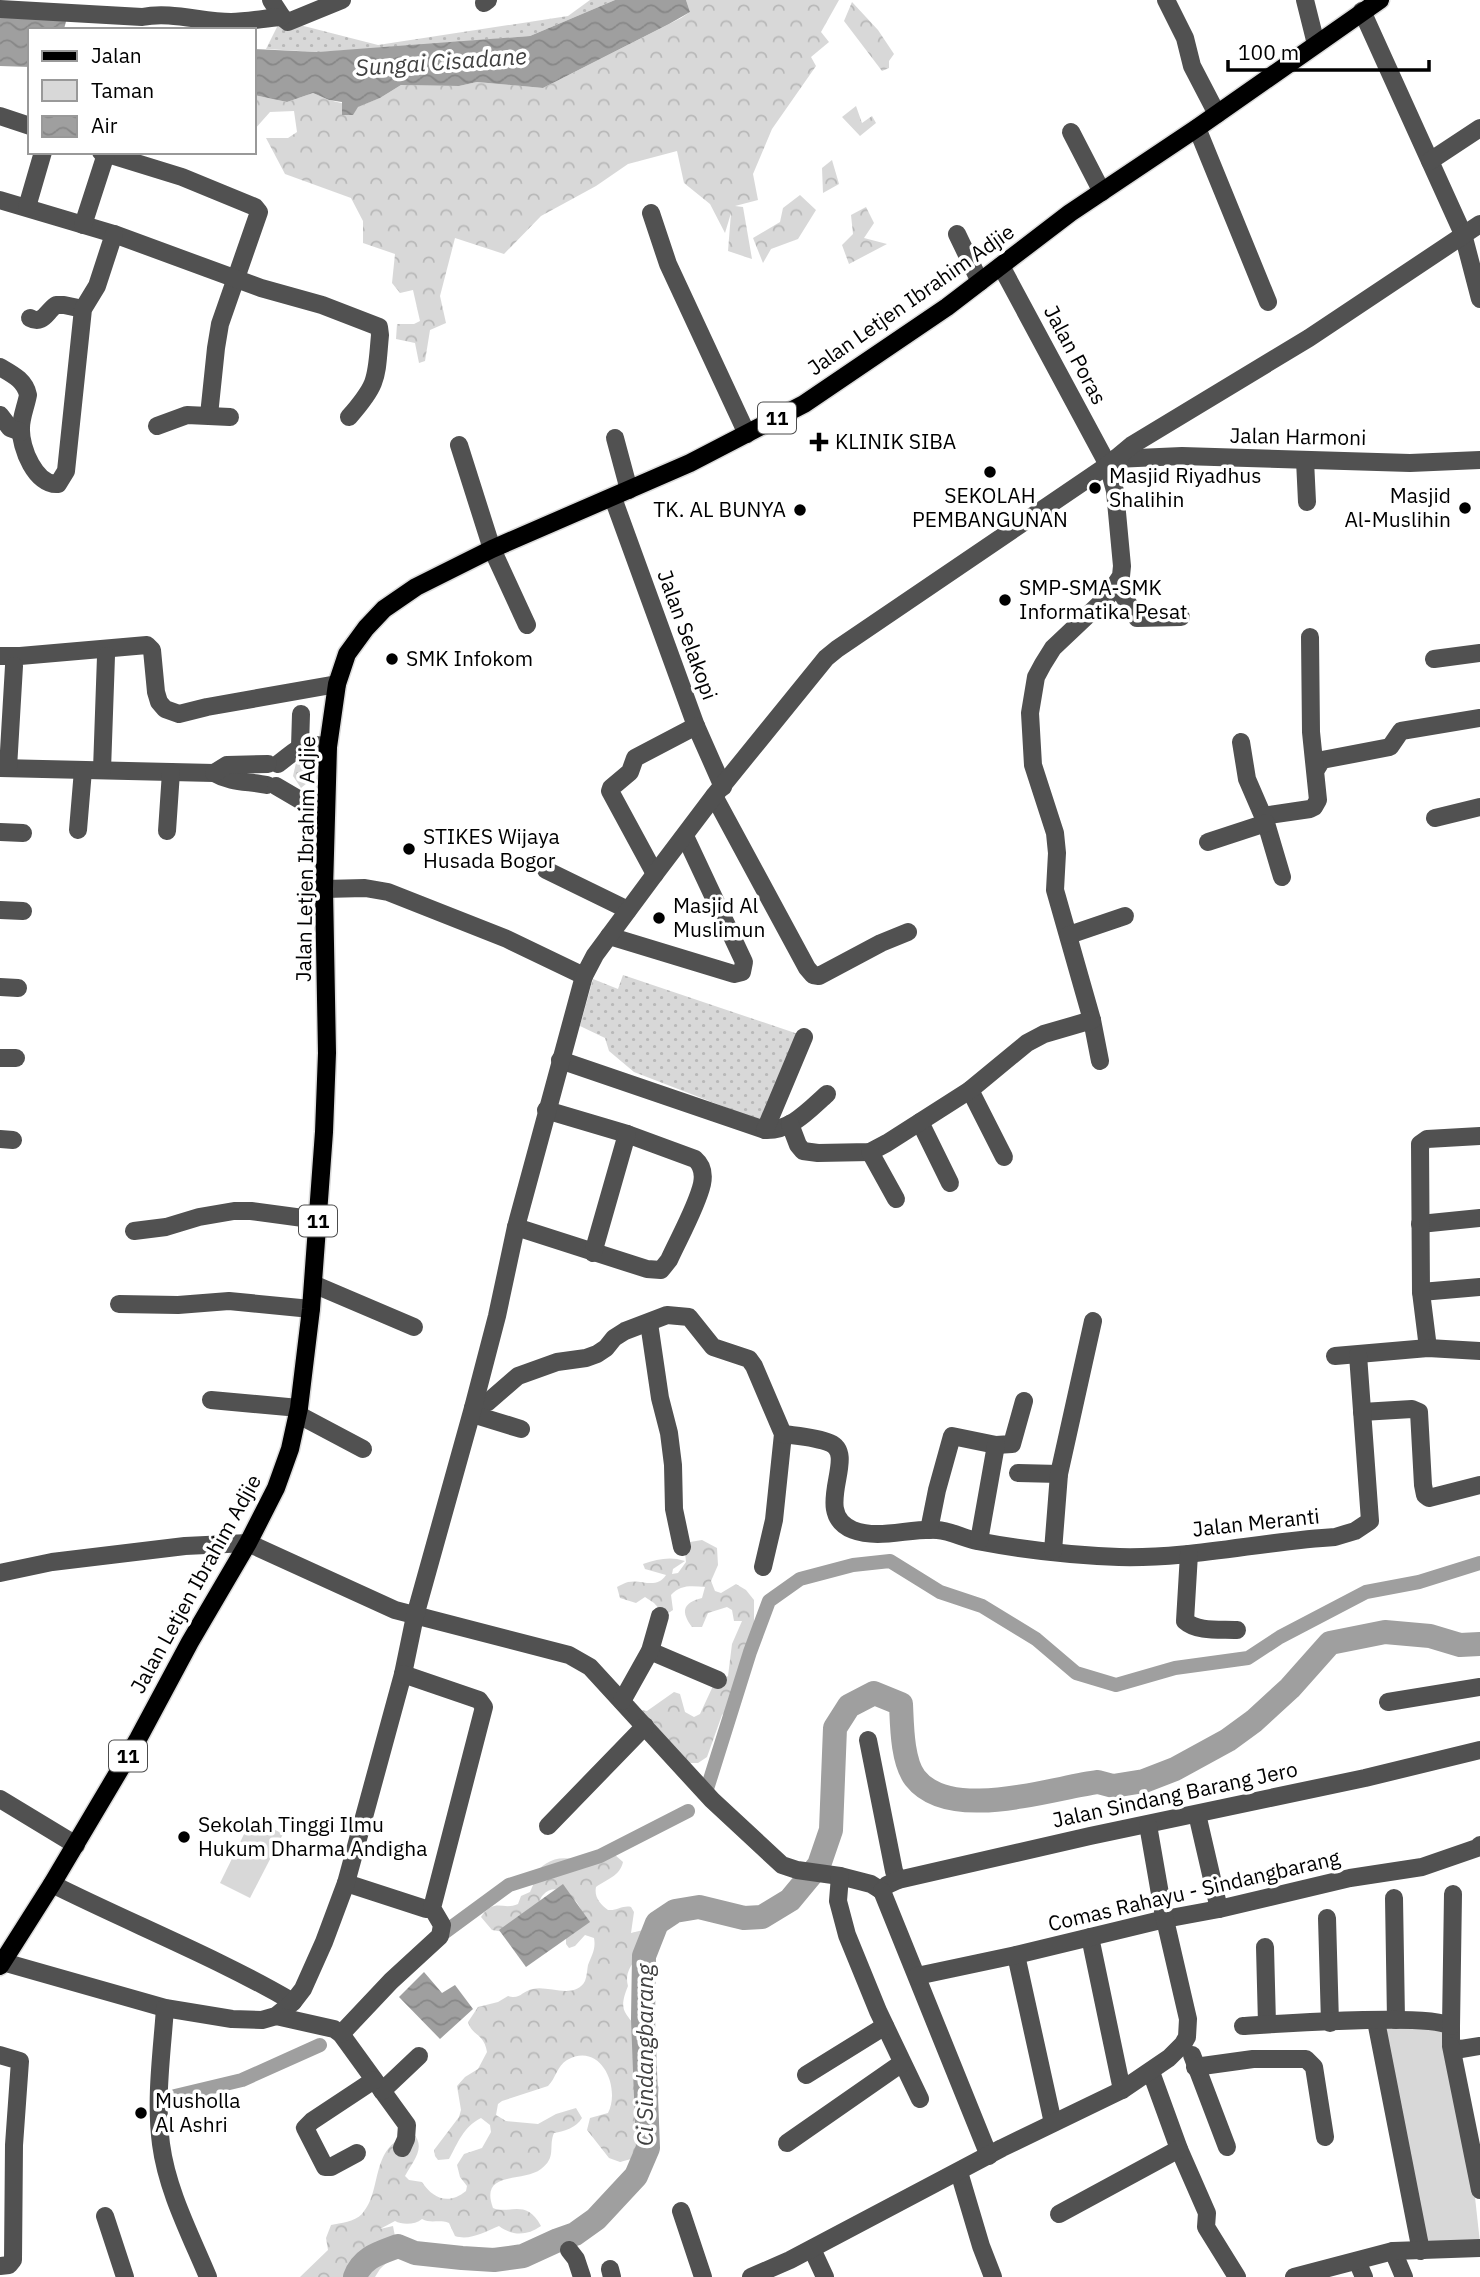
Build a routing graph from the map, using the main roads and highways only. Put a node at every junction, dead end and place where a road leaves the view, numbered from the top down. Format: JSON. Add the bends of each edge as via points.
{"nodes":[{"id":1,"x":1380,"y":0,"type":"edge"},
{"id":2,"x":1,"y":1964,"type":"edge"}],
"edges":[{"from":1,"to":2,"type":"main road","name":"Jalan Letjen Ibrahim Adjie","number":"11","via":[[1070,213],[947,307],[804,404],[690,463],[416,587],[384,610],[347,654],[337,684],[328,747],[324,889],[327,1078],[311,1309],[290,1449],[248,1542],[138,1739]]}]}
